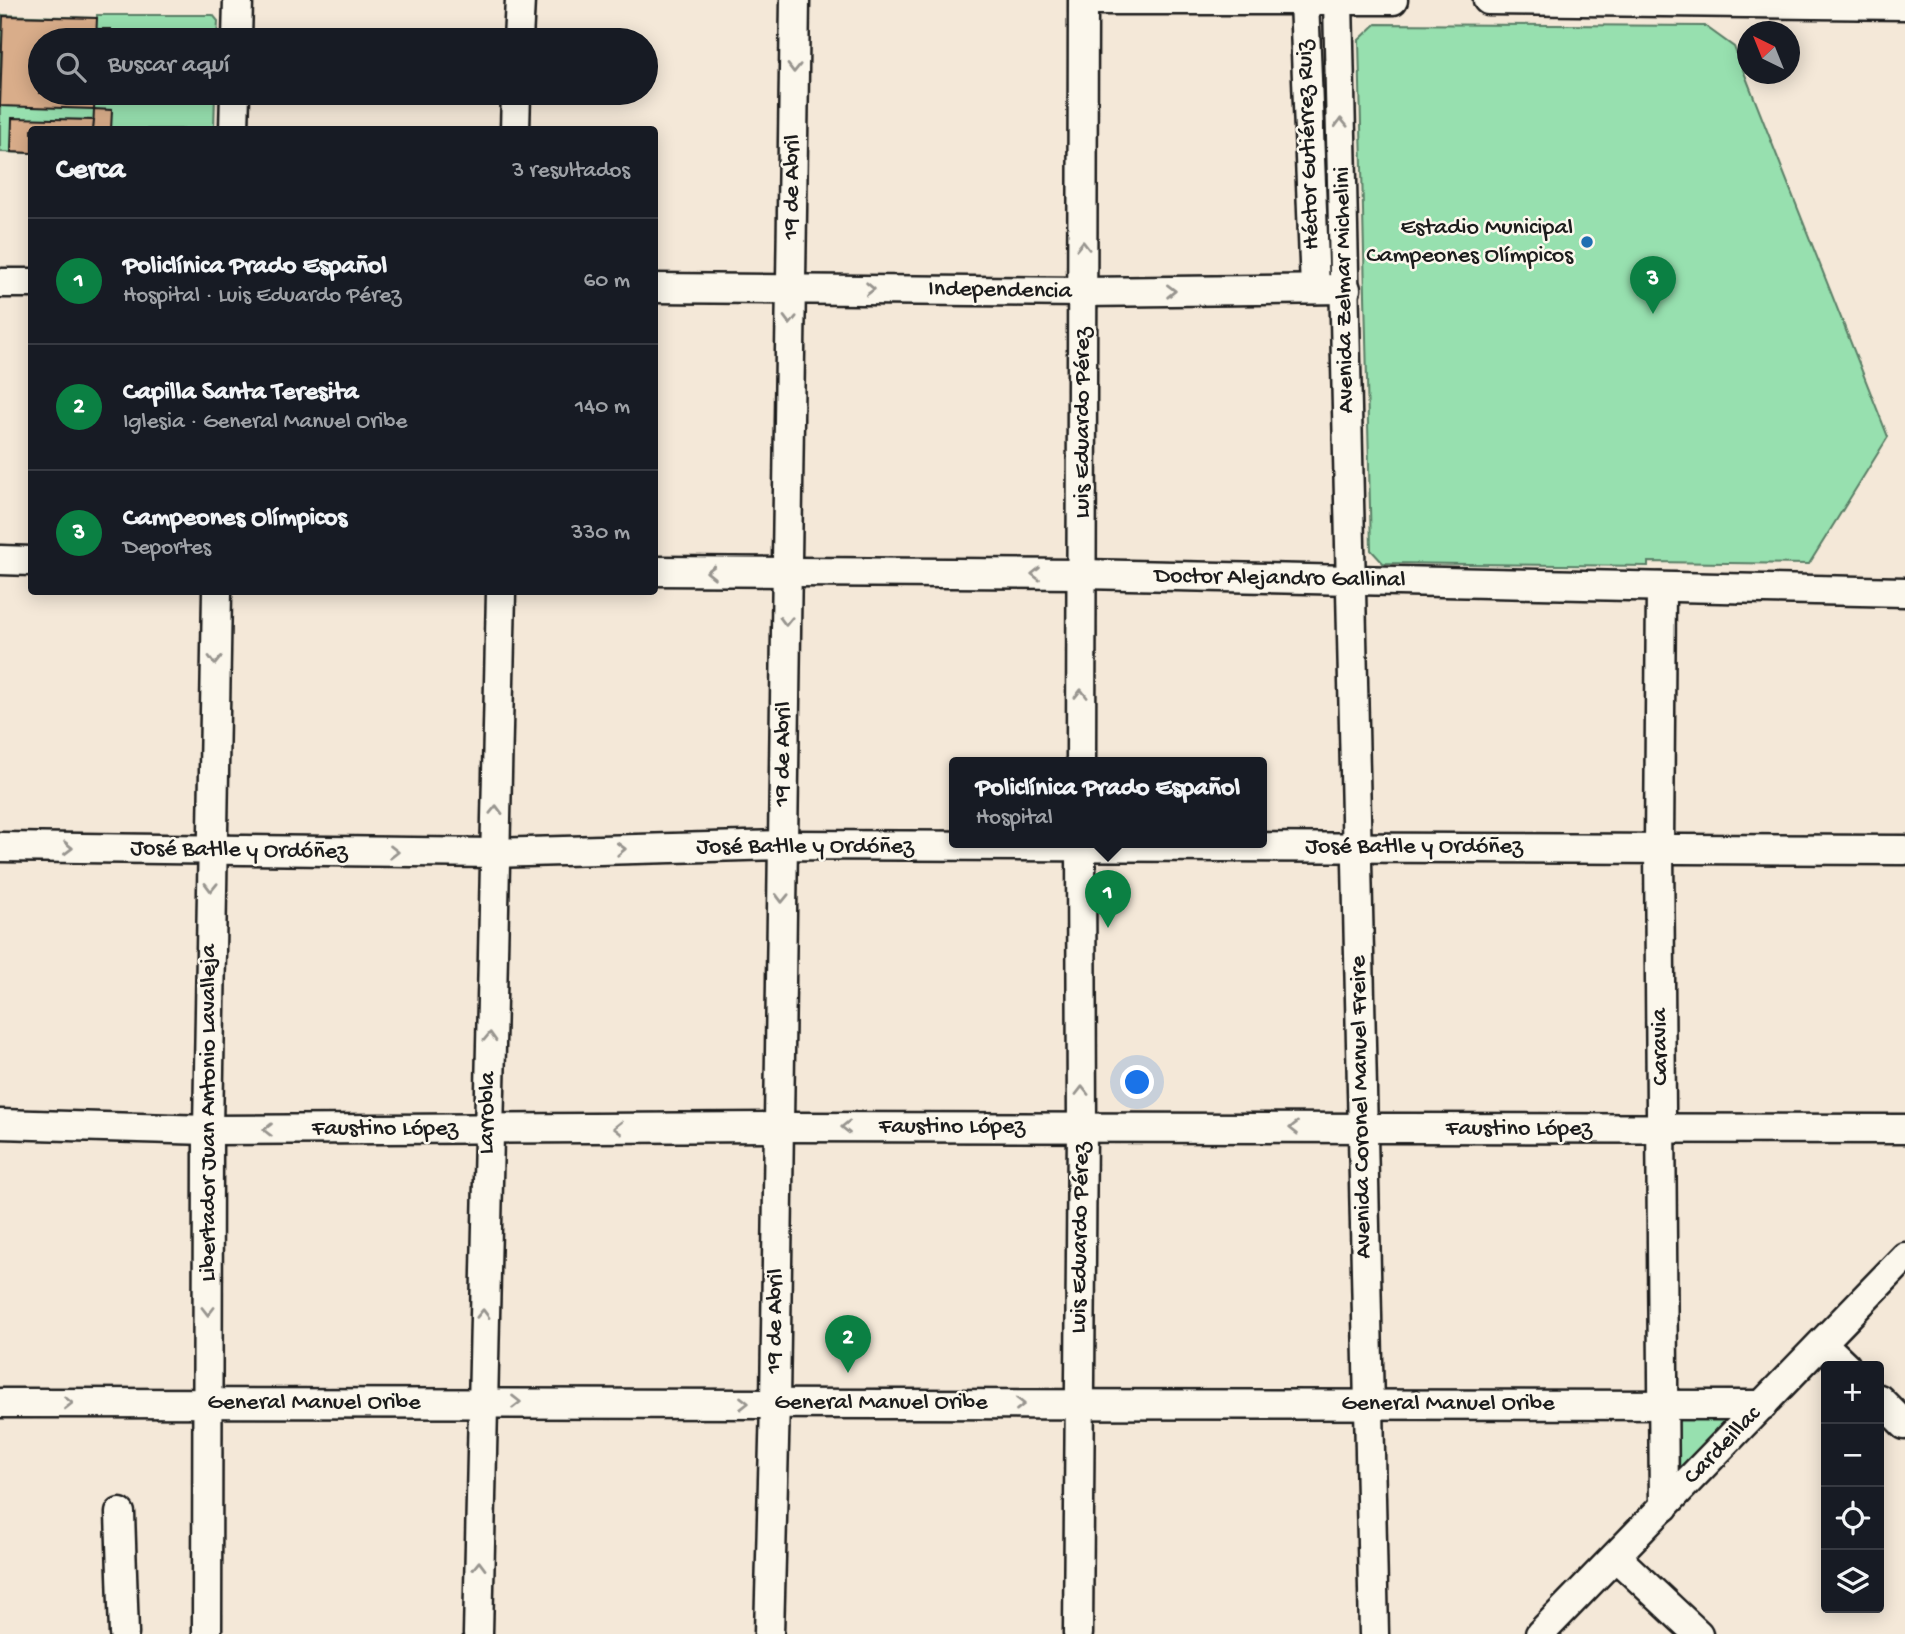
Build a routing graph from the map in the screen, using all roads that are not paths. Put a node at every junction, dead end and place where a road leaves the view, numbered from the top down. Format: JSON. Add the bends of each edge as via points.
{"nodes":[{"id":1,"x":238,"y":0,"type":"edge"},
{"id":2,"x":520,"y":0,"type":"edge"},
{"id":3,"x":795,"y":0,"type":"edge"},
{"id":4,"x":1083,"y":0,"type":"edge"},
{"id":5,"x":1092,"y":0,"type":"edge"},
{"id":6,"x":1160,"y":0,"type":"edge"},
{"id":7,"x":1304,"y":0,"type":"edge"},
{"id":8,"x":1393,"y":0,"type":"edge"},
{"id":9,"x":1488,"y":0,"type":"edge"},
{"id":10,"x":1338,"y":1,"type":"edge"},
{"id":11,"x":1727,"y":1,"type":"edge"},
{"id":12,"x":1905,"y":5,"type":"edge"},
{"id":13,"x":237,"y":28,"type":"edge"},
{"id":14,"x":519,"y":28,"type":"edge"},
{"id":15,"x":235,"y":105,"type":"edge"},
{"id":16,"x":516,"y":105,"type":"edge"},
{"id":17,"x":234,"y":126,"type":"edge"},
{"id":18,"x":515,"y":126,"type":"edge"},
{"id":19,"x":0,"y":283,"type":"edge"},
{"id":20,"x":28,"y":283,"type":"edge"},
{"id":21,"x":658,"y":288,"type":"edge"},
{"id":22,"x":791,"y":288,"type":"junction"},
{"id":23,"x":1315,"y":289,"type":"junction"},
{"id":24,"x":1346,"y":289,"type":"junction"},
{"id":25,"x":1083,"y":292,"type":"junction"},
{"id":26,"x":0,"y":560,"type":"edge"},
{"id":27,"x":28,"y":561,"type":"edge"},
{"id":28,"x":658,"y":571,"type":"edge"},
{"id":29,"x":786,"y":573,"type":"junction"},
{"id":30,"x":1082,"y":574,"type":"junction"},
{"id":31,"x":1350,"y":581,"type":"junction"},
{"id":32,"x":1661,"y":587,"type":"junction"},
{"id":33,"x":1905,"y":592,"type":"edge"},
{"id":34,"x":216,"y":595,"type":"edge"},
{"id":35,"x":501,"y":595,"type":"edge"},
{"id":36,"x":1081,"y":757,"type":"edge"},
{"id":37,"x":783,"y":845,"type":"junction"},
{"id":38,"x":949,"y":845,"type":"edge"},
{"id":39,"x":1267,"y":846,"type":"edge"},
{"id":40,"x":1659,"y":846,"type":"junction"},
{"id":41,"x":0,"y":847,"type":"edge"},
{"id":42,"x":1357,"y":847,"type":"junction"},
{"id":43,"x":1081,"y":848,"type":"edge"},
{"id":44,"x":1905,"y":850,"type":"edge"},
{"id":45,"x":212,"y":851,"type":"junction"},
{"id":46,"x":495,"y":853,"type":"junction"},
{"id":47,"x":0,"y":1124,"type":"edge"},
{"id":48,"x":779,"y":1127,"type":"junction"},
{"id":49,"x":1082,"y":1127,"type":"junction"},
{"id":50,"x":1362,"y":1128,"type":"junction"},
{"id":51,"x":487,"y":1129,"type":"junction"},
{"id":52,"x":1662,"y":1129,"type":"junction"},
{"id":53,"x":1905,"y":1129,"type":"edge"},
{"id":54,"x":208,"y":1130,"type":"junction"},
{"id":55,"x":1905,"y":1257,"type":"edge"},
{"id":56,"x":1823,"y":1344,"type":"junction"},
{"id":57,"x":1841,"y":1361,"type":"edge"},
{"id":58,"x":482,"y":1402,"type":"junction"},
{"id":59,"x":0,"y":1403,"type":"edge"},
{"id":60,"x":208,"y":1403,"type":"junction"},
{"id":61,"x":775,"y":1403,"type":"junction"},
{"id":62,"x":1080,"y":1404,"type":"junction"},
{"id":63,"x":1369,"y":1404,"type":"junction"},
{"id":64,"x":1661,"y":1404,"type":"junction"},
{"id":65,"x":1884,"y":1404,"type":"edge"},
{"id":66,"x":1763,"y":1405,"type":"junction"},
{"id":67,"x":1905,"y":1425,"type":"edge"},
{"id":68,"x":1664,"y":1507,"type":"junction"},
{"id":69,"x":120,"y":1513,"type":"dead end"},
{"id":70,"x":1616,"y":1558,"type":"junction"},
{"id":71,"x":124,"y":1634,"type":"edge"},
{"id":72,"x":207,"y":1634,"type":"edge"},
{"id":73,"x":478,"y":1634,"type":"edge"},
{"id":74,"x":769,"y":1634,"type":"edge"},
{"id":75,"x":1078,"y":1634,"type":"edge"},
{"id":76,"x":1374,"y":1634,"type":"edge"},
{"id":77,"x":1540,"y":1634,"type":"edge"},
{"id":78,"x":1698,"y":1634,"type":"edge"}],
"edges":[{"from":1,"to":13,"type":"street"},
{"from":2,"to":14,"type":"street"},
{"from":3,"to":22,"type":"street","name":"19 de Abril","one_way":true},
{"from":25,"to":4,"type":"street","name":"Luis Eduardo Pérez","one_way":true},
{"from":5,"to":6,"type":"street"},
{"from":6,"to":7,"type":"street"},
{"from":7,"to":10,"type":"street"},
{"from":7,"to":23,"type":"street","name":"Héctor Gutiérrez Ruiz"},
{"from":8,"to":10,"type":"street"},
{"from":9,"to":11,"type":"street"},
{"from":24,"to":10,"type":"street","name":"Avenida Zelmar Michelini","one_way":true},
{"from":11,"to":12,"type":"street"},
{"from":15,"to":17,"type":"street"},
{"from":16,"to":18,"type":"street"},
{"from":19,"to":20,"type":"street"},
{"from":21,"to":22,"type":"street","name":"Independencia"},
{"from":22,"to":25,"type":"street","name":"Independencia","one_way":true},
{"from":22,"to":29,"type":"street","name":"19 de Abril","one_way":true},
{"from":23,"to":24,"type":"street","name":"Independencia"},
{"from":25,"to":23,"type":"street","name":"Independencia","one_way":true},
{"from":24,"to":31,"type":"street","name":"Avenida Zelmar Michelini"},
{"from":25,"to":30,"type":"street","name":"Luis Eduardo Pérez"},
{"from":26,"to":27,"type":"street"},
{"from":29,"to":28,"type":"street","name":"Doctor Alejandro Gallinal","one_way":true},
{"from":30,"to":29,"type":"street","name":"Doctor Alejandro Gallinal","one_way":true},
{"from":29,"to":37,"type":"street","name":"19 de Abril","one_way":true},
{"from":30,"to":31,"type":"street","name":"Doctor Alejandro Gallinal"},
{"from":36,"to":30,"type":"street","name":"Luis Eduardo Pérez","one_way":true},
{"from":31,"to":32,"type":"street","name":"Doctor Alejandro Gallinal"},
{"from":31,"to":42,"type":"street","name":"Avenida Coronel Manuel Freire"},
{"from":32,"to":33,"type":"street","name":"Doctor Alejandro Gallinal"},
{"from":32,"to":40,"type":"street","name":"Caravia"},
{"from":34,"to":45,"type":"street","name":"Libertador Juan Antonio Lavalleja","one_way":true},
{"from":46,"to":35,"type":"street","name":"Larrobla","one_way":true},
{"from":37,"to":38,"type":"street","name":"José Batlle y Ordóñez"},
{"from":46,"to":37,"type":"street","name":"José Batlle y Ordóñez","one_way":true},
{"from":37,"to":48,"type":"street","name":"19 de Abril","one_way":true},
{"from":39,"to":42,"type":"street","name":"José Batlle y Ordóñez"},
{"from":40,"to":42,"type":"street","name":"José Batlle y Ordóñez"},
{"from":40,"to":44,"type":"street","name":"José Batlle y Ordóñez"},
{"from":40,"to":52,"type":"street","name":"Caravia"},
{"from":41,"to":45,"type":"street","name":"José Batlle y Ordóñez","one_way":true},
{"from":42,"to":50,"type":"street","name":"Avenida Coronel Manuel Freire"},
{"from":49,"to":43,"type":"street","name":"Luis Eduardo Pérez","one_way":true},
{"from":45,"to":46,"type":"street","name":"José Batlle y Ordóñez","one_way":true},
{"from":45,"to":54,"type":"street","name":"Libertador Juan Antonio Lavalleja","one_way":true},
{"from":51,"to":46,"type":"street","name":"Larrobla","one_way":true},
{"from":47,"to":54,"type":"street","name":"Faustino López"},
{"from":49,"to":48,"type":"street","name":"Faustino López","one_way":true},
{"from":48,"to":51,"type":"street","name":"Faustino López","one_way":true},
{"from":48,"to":61,"type":"street","name":"19 de Abril"},
{"from":50,"to":49,"type":"street","name":"Faustino López","one_way":true},
{"from":49,"to":62,"type":"street","name":"Luis Eduardo Pérez"},
{"from":50,"to":52,"type":"street","name":"Faustino López"},
{"from":50,"to":63,"type":"street","name":"Avenida Coronel Manuel Freire"},
{"from":51,"to":54,"type":"street","name":"Faustino López","one_way":true},
{"from":58,"to":51,"type":"street","name":"Larrobla","one_way":true},
{"from":52,"to":53,"type":"street","name":"Faustino López"},
{"from":52,"to":64,"type":"street","name":"Caravia"},
{"from":54,"to":60,"type":"street","name":"Libertador Juan Antonio Lavalleja","one_way":true},
{"from":55,"to":56,"type":"street","name":"Cardeillac"},
{"from":56,"to":57,"type":"street"},
{"from":56,"to":66,"type":"street","name":"Cardeillac"},
{"from":58,"to":60,"type":"street","name":"General Manuel Oribe"},
{"from":58,"to":61,"type":"street","name":"General Manuel Oribe","one_way":true},
{"from":73,"to":58,"type":"street","name":"Larrobla","one_way":true},
{"from":59,"to":60,"type":"street","name":"General Manuel Oribe","one_way":true},
{"from":60,"to":72,"type":"street","name":"Libertador Juan Antonio Lavalleja"},
{"from":61,"to":62,"type":"street","name":"General Manuel Oribe","one_way":true},
{"from":61,"to":74,"type":"street","name":"19 de Abril"},
{"from":62,"to":63,"type":"street","name":"General Manuel Oribe"},
{"from":62,"to":75,"type":"street","name":"Luis Eduardo Pérez"},
{"from":63,"to":64,"type":"street","name":"General Manuel Oribe"},
{"from":63,"to":76,"type":"street","name":"Avenida Coronel Manuel Freire"},
{"from":64,"to":66,"type":"street","name":"General Manuel Oribe"},
{"from":64,"to":68,"type":"street","name":"Caravia"},
{"from":65,"to":67,"type":"street"},
{"from":66,"to":68,"type":"street","name":"Cardeillac"},
{"from":68,"to":70,"type":"street","name":"Cardeillac"},
{"from":69,"to":71,"type":"street"},
{"from":70,"to":77,"type":"street","name":"Cardeillac"},
{"from":70,"to":78,"type":"street"}]}
